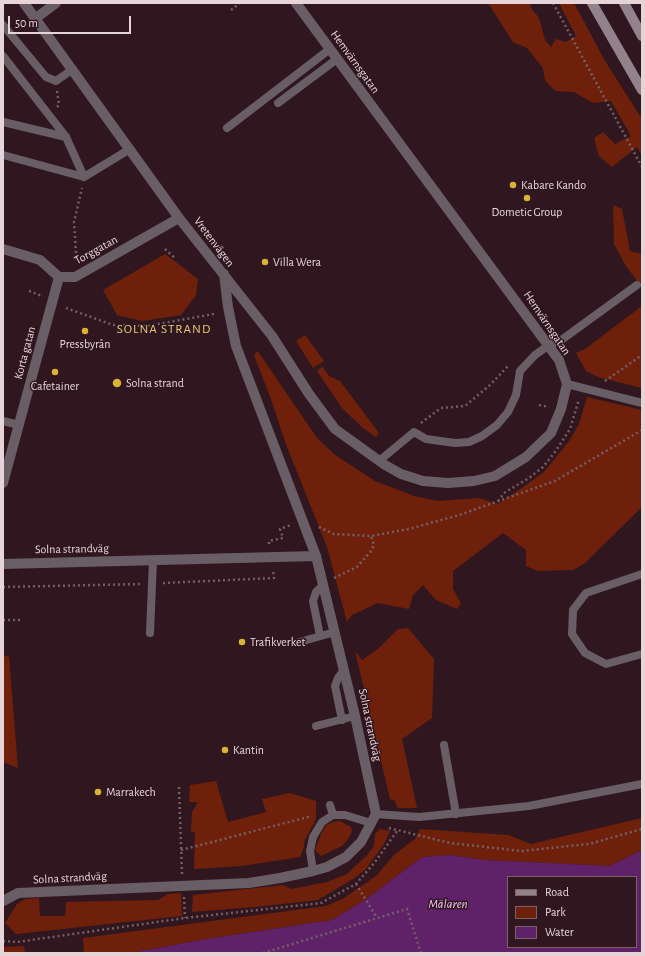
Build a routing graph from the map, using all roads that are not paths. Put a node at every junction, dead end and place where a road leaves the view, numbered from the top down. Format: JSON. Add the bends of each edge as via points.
{"nodes":[{"id":1,"x":24,"y":3,"type":"edge"},
{"id":2,"x":56,"y":3,"type":"edge"},
{"id":3,"x":296,"y":3,"type":"edge"},
{"id":4,"x":592,"y":3,"type":"edge"},
{"id":5,"x":624,"y":3,"type":"edge"},
{"id":6,"x":36,"y":18,"type":"junction"},
{"id":7,"x":3,"y":25,"type":"edge"},
{"id":8,"x":642,"y":36,"type":"edge"},
{"id":9,"x":330,"y":49,"type":"junction"},
{"id":10,"x":3,"y":56,"type":"edge"},
{"id":11,"x":337,"y":59,"type":"junction"},
{"id":12,"x":73,"y":69,"type":"junction"},
{"id":13,"x":642,"y":90,"type":"edge"},
{"id":14,"x":278,"y":103,"type":"dead end"},
{"id":15,"x":3,"y":122,"type":"edge"},
{"id":16,"x":227,"y":128,"type":"dead end"},
{"id":17,"x":66,"y":137,"type":"junction"},
{"id":18,"x":130,"y":149,"type":"junction"},
{"id":19,"x":3,"y":155,"type":"edge"},
{"id":20,"x":84,"y":177,"type":"junction"},
{"id":21,"x":179,"y":218,"type":"junction"},
{"id":22,"x":3,"y":249,"type":"edge"},
{"id":23,"x":224,"y":274,"type":"junction"},
{"id":24,"x":59,"y":277,"type":"junction"},
{"id":25,"x":637,"y":285,"type":"dead end"},
{"id":26,"x":549,"y":345,"type":"junction"},
{"id":27,"x":567,"y":384,"type":"junction"},
{"id":28,"x":642,"y":403,"type":"edge"},
{"id":29,"x":3,"y":421,"type":"edge"},
{"id":30,"x":19,"y":425,"type":"junction"},
{"id":31,"x":379,"y":461,"type":"junction"},
{"id":32,"x":3,"y":483,"type":"edge"},
{"id":33,"x":316,"y":556,"type":"junction"},
{"id":34,"x":153,"y":560,"type":"junction"},
{"id":35,"x":3,"y":564,"type":"edge"},
{"id":36,"x":642,"y":574,"type":"edge"},
{"id":37,"x":323,"y":585,"type":"junction"},
{"id":38,"x":335,"y":632,"type":"junction"},
{"id":39,"x":150,"y":633,"type":"dead end"},
{"id":40,"x":320,"y":636,"type":"junction"},
{"id":41,"x":296,"y":643,"type":"dead end"},
{"id":42,"x":642,"y":654,"type":"edge"},
{"id":43,"x":344,"y":670,"type":"junction"},
{"id":44,"x":356,"y":716,"type":"junction"},
{"id":45,"x":342,"y":720,"type":"junction"},
{"id":46,"x":316,"y":726,"type":"dead end"},
{"id":47,"x":444,"y":745,"type":"dead end"},
{"id":48,"x":642,"y":784,"type":"edge"},
{"id":49,"x":456,"y":814,"type":"junction"},
{"id":50,"x":373,"y":818,"type":"junction"},
{"id":51,"x":313,"y":871,"type":"junction"},
{"id":52,"x":3,"y":901,"type":"edge"}],
"edges":[{"from":1,"to":6,"type":"street","name":"Vretenvägen"},
{"from":2,"to":6,"type":"street"},
{"from":3,"to":9,"type":"street","name":"Hemvärnsgatan"},
{"from":4,"to":13,"type":"main road"},
{"from":5,"to":8,"type":"main road"},
{"from":6,"to":12,"type":"street","name":"Vretenvägen"},
{"from":7,"to":12,"type":"lane","via":[[46,77],[56,81]]},
{"from":9,"to":11,"type":"street","name":"Hemvärnsgatan"},
{"from":9,"to":16,"type":"lane"},
{"from":10,"to":17,"type":"lane"},
{"from":11,"to":14,"type":"lane"},
{"from":11,"to":26,"type":"street","name":"Hemvärnsgatan"},
{"from":12,"to":18,"type":"street","name":"Vretenvägen"},
{"from":15,"to":17,"type":"lane"},
{"from":17,"to":20,"type":"lane"},
{"from":18,"to":20,"type":"lane"},
{"from":18,"to":21,"type":"street","name":"Vretenvägen"},
{"from":19,"to":20,"type":"lane"},
{"from":21,"to":23,"type":"street","name":"Vretenvägen"},
{"from":21,"to":24,"type":"street","name":"Torggatan","via":[[75,277]]},
{"from":22,"to":24,"type":"street","via":[[40,260]]},
{"from":23,"to":31,"type":"street","via":[[272,336],[335,429]]},
{"from":23,"to":33,"type":"street","name":"Vretenvägen","via":[[236,346]]},
{"from":24,"to":30,"type":"street","name":"Korta gatan"},
{"from":25,"to":26,"type":"lane","via":[[560,341]]},
{"from":26,"to":27,"type":"street","name":"Hemvärnsgatan","via":[[559,360]]},
{"from":26,"to":31,"type":"lane","via":[[520,371],[516,395],[508,412],[497,425],[482,436],[470,442],[455,443],[426,439],[414,432]]},
{"from":27,"to":28,"type":"lane"},
{"from":27,"to":31,"type":"street","via":[[561,409],[551,433],[526,457],[495,476],[448,483],[423,481],[401,474]]},
{"from":29,"to":30,"type":"lane"},
{"from":30,"to":32,"type":"street","name":"Korta gatan"},
{"from":33,"to":34,"type":"street","name":"Solna strandväg"},
{"from":33,"to":37,"type":"street","name":"Solna strandväg"},
{"from":34,"to":35,"type":"street","name":"Solna strandväg"},
{"from":34,"to":39,"type":"lane"},
{"from":36,"to":42,"type":"lane","via":[[586,592],[574,610],[572,634],[585,654],[606,664]]},
{"from":37,"to":38,"type":"street","name":"Solna strandväg"},
{"from":37,"to":40,"type":"lane","via":[[316,592],[313,601]]},
{"from":38,"to":40,"type":"lane"},
{"from":38,"to":43,"type":"street","name":"Solna strandväg"},
{"from":40,"to":41,"type":"lane"},
{"from":43,"to":44,"type":"street","name":"Solna strandväg"},
{"from":43,"to":45,"type":"lane","via":[[335,686]]},
{"from":44,"to":45,"type":"lane"},
{"from":44,"to":50,"type":"street","name":"Solna strandväg"},
{"from":45,"to":46,"type":"lane"},
{"from":47,"to":49,"type":"lane"},
{"from":48,"to":49,"type":"lane","via":[[529,806]]},
{"from":49,"to":50,"type":"lane"},
{"from":50,"to":51,"type":"street","name":"Solna strandväg","via":[[361,842],[346,857]]},
{"from":50,"to":51,"type":"lane","via":[[332,811],[313,837],[310,851]]},
{"from":51,"to":52,"type":"street","name":"Solna strandväg","via":[[248,883],[18,894]]}]}
